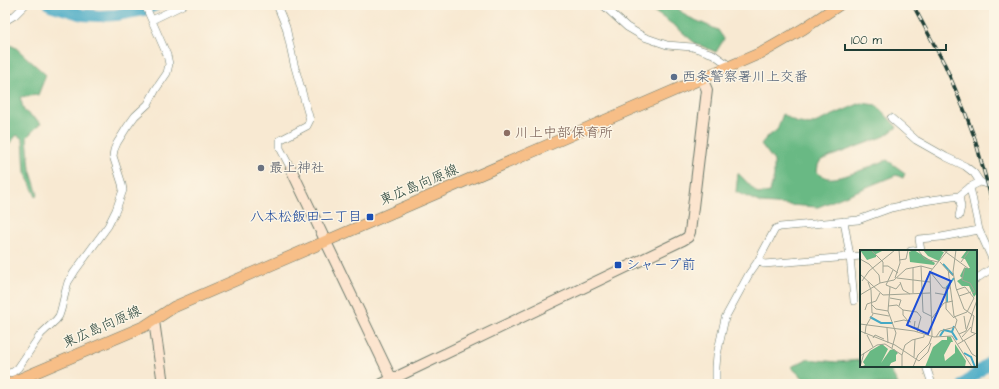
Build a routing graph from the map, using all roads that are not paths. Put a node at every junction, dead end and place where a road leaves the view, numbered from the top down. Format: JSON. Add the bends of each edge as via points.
{"nodes":[{"id":1,"x":25,"y":5,"type":"edge"},
{"id":2,"x":145,"y":5,"type":"edge"},
{"id":3,"x":182,"y":5,"type":"edge"},
{"id":4,"x":277,"y":5,"type":"edge"},
{"id":5,"x":603,"y":5,"type":"edge"},
{"id":6,"x":839,"y":5,"type":"edge"},
{"id":7,"x":151,"y":19,"type":"junction"},
{"id":8,"x":5,"y":21,"type":"edge"},
{"id":9,"x":730,"y":66,"type":"junction"},
{"id":10,"x":702,"y":78,"type":"junction"},
{"id":11,"x":891,"y":118,"type":"dead end"},
{"id":12,"x":291,"y":169,"type":"joint"},
{"id":13,"x":980,"y":182,"type":"junction"},
{"id":14,"x":994,"y":186,"type":"edge"},
{"id":15,"x":970,"y":187,"type":"junction"},
{"id":16,"x":959,"y":196,"type":"junction"},
{"id":17,"x":959,"y":216,"type":"dead end"},
{"id":18,"x":844,"y":221,"type":"junction"},
{"id":19,"x":979,"y":230,"type":"junction"},
{"id":20,"x":326,"y":242,"type":"junction"},
{"id":21,"x":921,"y":250,"type":"edge"},
{"id":22,"x":850,"y":256,"type":"junction"},
{"id":23,"x":860,"y":256,"type":"edge"},
{"id":24,"x":758,"y":261,"type":"junction"},
{"id":25,"x":994,"y":263,"type":"edge"},
{"id":26,"x":994,"y":268,"type":"edge"},
{"id":27,"x":977,"y":278,"type":"edge"},
{"id":28,"x":854,"y":301,"type":"dead end"},
{"id":29,"x":154,"y":321,"type":"junction"},
{"id":30,"x":926,"y":367,"type":"edge"},
{"id":31,"x":5,"y":374,"type":"edge"},
{"id":32,"x":393,"y":382,"type":"edge"},
{"id":33,"x":8,"y":384,"type":"edge"},
{"id":34,"x":163,"y":384,"type":"edge"},
{"id":35,"x":382,"y":384,"type":"edge"},
{"id":36,"x":716,"y":384,"type":"edge"},
{"id":37,"x":932,"y":384,"type":"edge"}],
"edges":[{"from":1,"to":8,"type":"street"},
{"from":2,"to":7,"type":"street"},
{"from":3,"to":7,"type":"street"},
{"from":4,"to":12,"type":"street","via":[[286,27],[310,120],[307,126],[280,140],[280,148]]},
{"from":5,"to":9,"type":"street","via":[[644,37],[667,45],[692,47],[713,54]]},
{"from":6,"to":9,"type":"main road","name":"東広島向原線","via":[[762,52]]},
{"from":7,"to":31,"type":"street","via":[[169,64],[167,73],[148,104],[135,116],[117,143],[113,156],[123,190],[116,210],[108,226],[68,282],[56,320],[41,334],[18,368]]},
{"from":9,"to":10,"type":"main road","name":"東広島向原線"},
{"from":10,"to":20,"type":"main road","name":"東広島向原線"},
{"from":10,"to":32,"type":"street","via":[[707,90],[688,237]]},
{"from":11,"to":13,"type":"street","via":[[916,140],[965,166]]},
{"from":12,"to":20,"type":"street"},
{"from":13,"to":14,"type":"street"},
{"from":13,"to":15,"type":"street"},
{"from":15,"to":16,"type":"street"},
{"from":15,"to":19,"type":"street"},
{"from":16,"to":17,"type":"street"},
{"from":16,"to":18,"type":"street","via":[[891,208],[858,220]]},
{"from":18,"to":22,"type":"street"},
{"from":18,"to":24,"type":"street","via":[[775,229]]},
{"from":19,"to":21,"type":"street","via":[[919,239]]},
{"from":19,"to":25,"type":"street"},
{"from":20,"to":29,"type":"main road","name":"東広島向原線","via":[[174,307]]},
{"from":20,"to":32,"type":"street"},
{"from":22,"to":23,"type":"street"},
{"from":22,"to":24,"type":"street","via":[[764,264]]},
{"from":22,"to":28,"type":"street"},
{"from":24,"to":36,"type":"street","via":[[725,318],[717,355]]},
{"from":26,"to":27,"type":"street"},
{"from":29,"to":33,"type":"main road","name":"東広島向原線"},
{"from":29,"to":34,"type":"street"},
{"from":30,"to":37,"type":"street"},
{"from":32,"to":35,"type":"street"}]}
